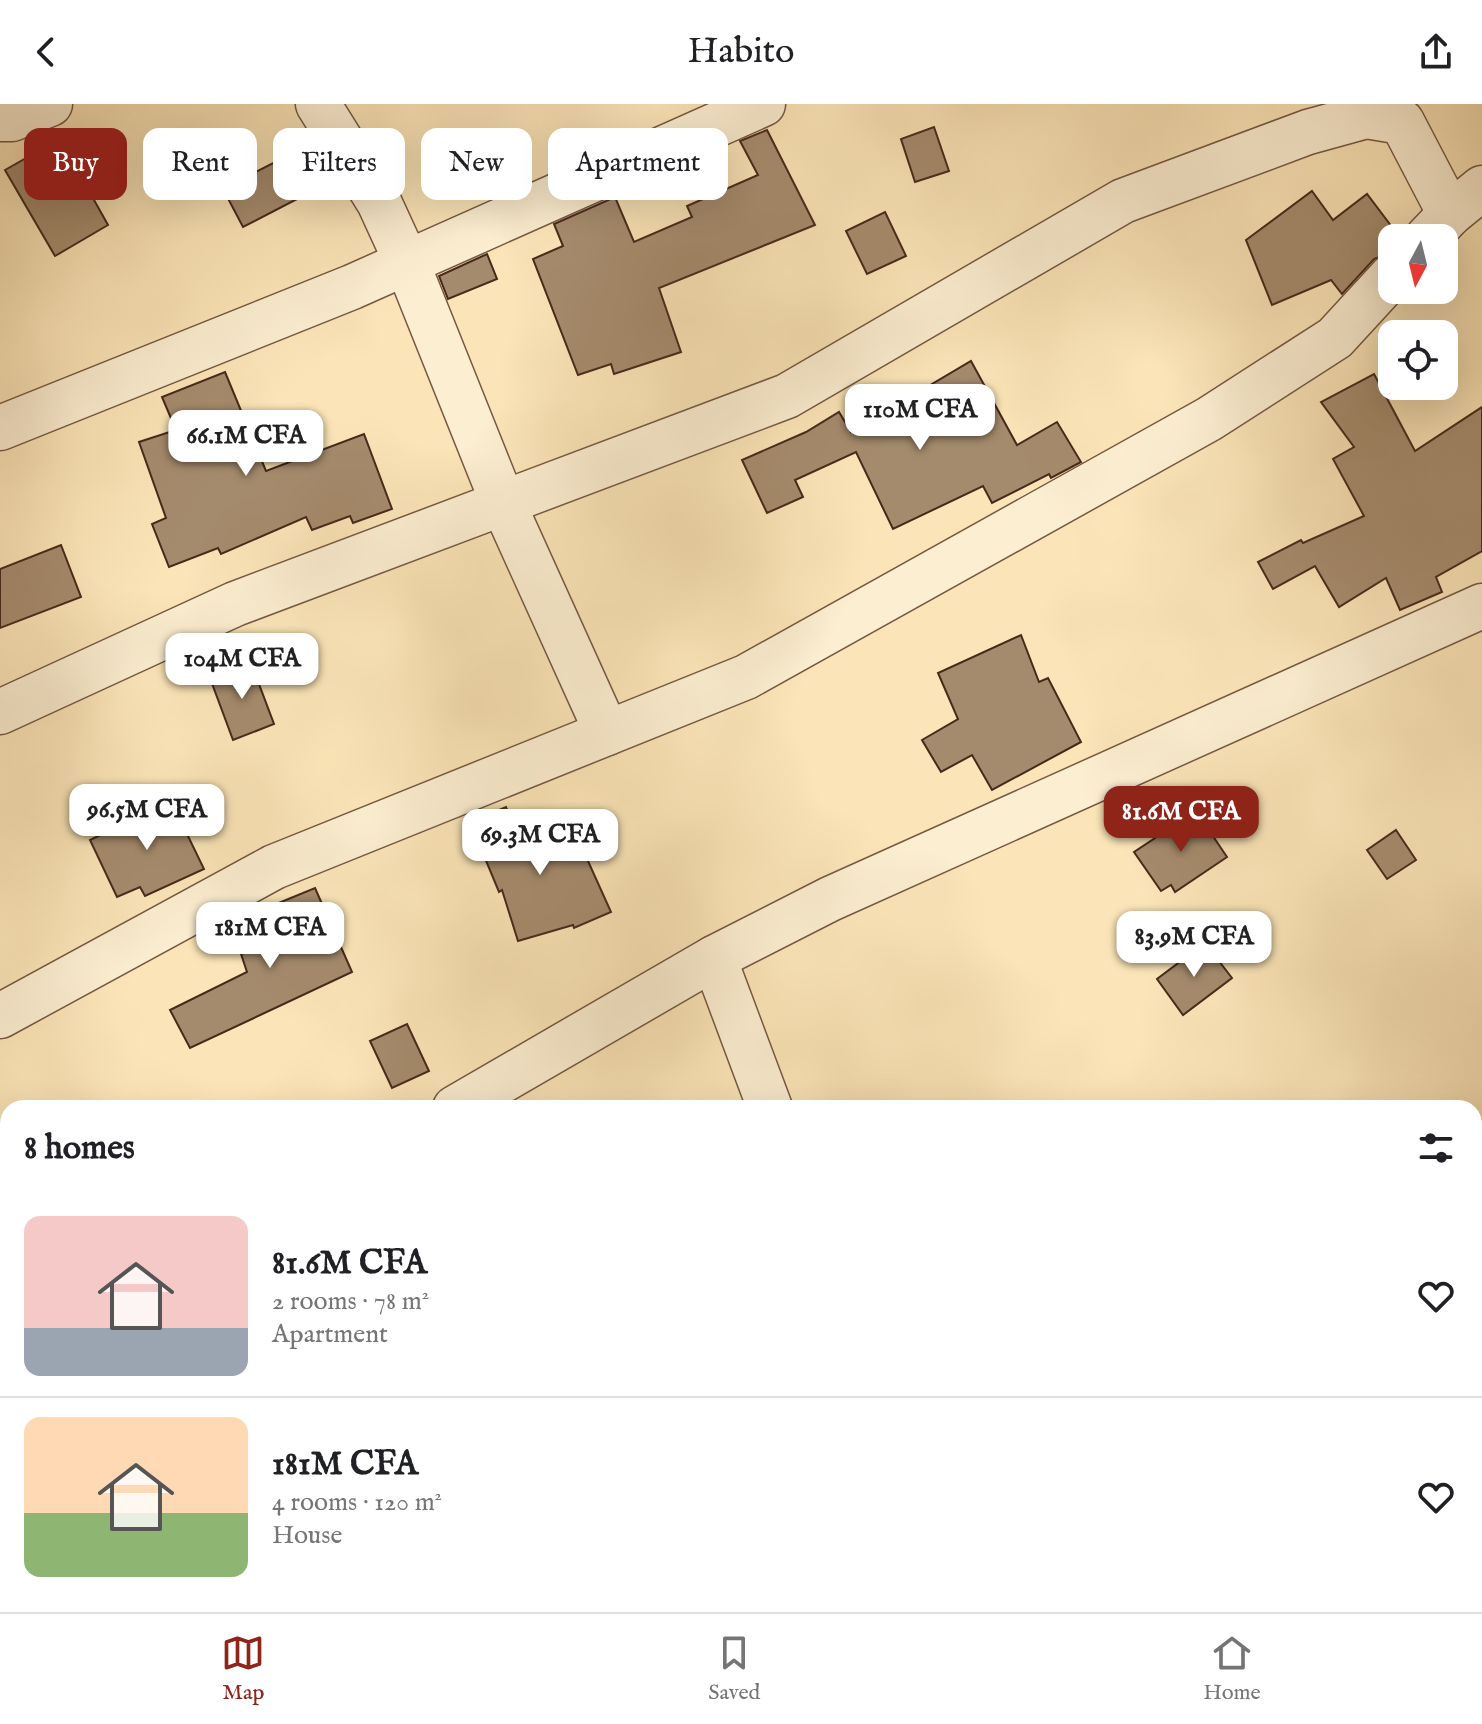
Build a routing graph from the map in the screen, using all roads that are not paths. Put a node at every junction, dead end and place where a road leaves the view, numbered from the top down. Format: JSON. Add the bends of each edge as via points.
{"nodes":[{"id":1,"x":50,"y":104,"type":"edge"},
{"id":2,"x":318,"y":104,"type":"edge"},
{"id":3,"x":763,"y":104,"type":"edge"},
{"id":4,"x":0,"y":119,"type":"edge"},
{"id":5,"x":1453,"y":213,"type":"edge"},
{"id":6,"x":407,"y":263,"type":"junction"},
{"id":7,"x":1378,"y":291,"type":"edge"},
{"id":8,"x":0,"y":428,"type":"edge"},
{"id":9,"x":503,"y":503,"type":"junction"},
{"id":10,"x":1482,"y":606,"type":"edge"},
{"id":11,"x":0,"y":712,"type":"edge"},
{"id":12,"x":607,"y":733,"type":"junction"},
{"id":13,"x":714,"y":958,"type":"junction"},
{"id":14,"x":0,"y":1016,"type":"edge"},
{"id":15,"x":469,"y":1100,"type":"edge"},
{"id":16,"x":767,"y":1100,"type":"edge"}],
"edges":[{"from":1,"to":4,"type":"street"},
{"from":2,"to":6,"type":"street","via":[[379,202]]},
{"from":3,"to":6,"type":"street"},
{"from":5,"to":9,"type":"street","via":[[1402,122],[1366,116],[1308,132],[1123,201],[787,396]]},
{"from":6,"to":8,"type":"street"},
{"from":6,"to":9,"type":"street"},
{"from":7,"to":12,"type":"street","via":[[1335,338],[1209,419],[746,677]]},
{"from":9,"to":11,"type":"street","via":[[235,604]]},
{"from":9,"to":12,"type":"street"},
{"from":10,"to":13,"type":"street","via":[[845,892]]},
{"from":12,"to":14,"type":"street","via":[[274,867]]},
{"from":13,"to":15,"type":"street"},
{"from":13,"to":16,"type":"street"}]}
